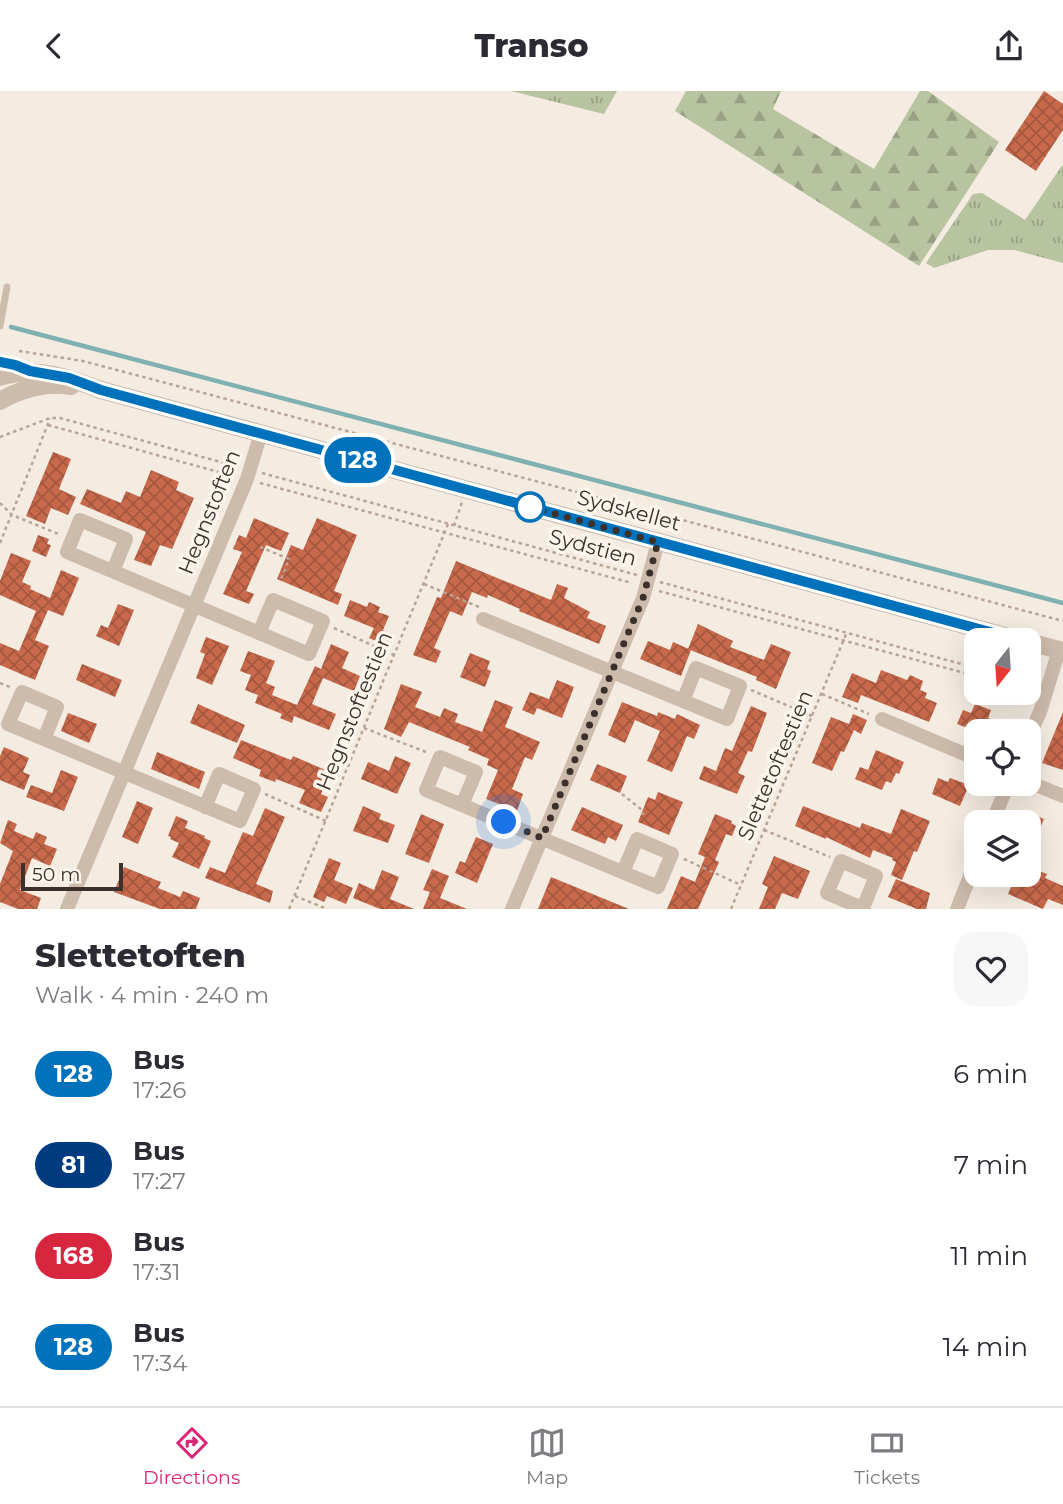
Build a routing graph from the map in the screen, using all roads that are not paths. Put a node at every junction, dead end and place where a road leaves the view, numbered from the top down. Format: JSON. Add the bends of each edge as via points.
{"nodes":[{"id":1,"x":7,"y":287,"type":"dead end"},
{"id":2,"x":0,"y":326,"type":"edge"},
{"id":3,"x":0,"y":362,"type":"edge"},
{"id":4,"x":30,"y":371,"type":"junction"},
{"id":5,"x":0,"y":377,"type":"edge"},
{"id":6,"x":101,"y":390,"type":"junction"},
{"id":7,"x":0,"y":401,"type":"edge"},
{"id":8,"x":261,"y":433,"type":"junction"},
{"id":9,"x":658,"y":542,"type":"junction"},
{"id":10,"x":113,"y":571,"type":"junction"},
{"id":11,"x":194,"y":605,"type":"junction"},
{"id":12,"x":483,"y":619,"type":"road end"},
{"id":13,"x":975,"y":628,"type":"edge"},
{"id":14,"x":259,"y":633,"type":"junction"},
{"id":15,"x":1041,"y":645,"type":"edge"},
{"id":16,"x":1061,"y":651,"type":"edge"},
{"id":17,"x":611,"y":671,"type":"junction"},
{"id":18,"x":683,"y":701,"type":"junction"},
{"id":19,"x":882,"y":719,"type":"road end"},
{"id":20,"x":1036,"y":719,"type":"edge"},
{"id":21,"x":44,"y":739,"type":"dead end"},
{"id":22,"x":964,"y":754,"type":"edge"},
{"id":23,"x":124,"y":773,"type":"junction"},
{"id":24,"x":1041,"y":787,"type":"edge"},
{"id":25,"x":1063,"y":796,"type":"edge"},
{"id":26,"x":462,"y":805,"type":"junction"},
{"id":27,"x":205,"y":807,"type":"junction"},
{"id":28,"x":542,"y":838,"type":"junction"},
{"id":29,"x":623,"y":872,"type":"junction"},
{"id":30,"x":966,"y":887,"type":"edge"},
{"id":31,"x":67,"y":909,"type":"edge"},
{"id":32,"x":512,"y":909,"type":"edge"},
{"id":33,"x":864,"y":909,"type":"edge"},
{"id":34,"x":957,"y":909,"type":"edge"}],
"edges":[{"from":1,"to":2,"type":"lane"},
{"from":3,"to":4,"type":"street","name":"Sydskellet"},
{"from":4,"to":5,"type":"street","name":"Sydskellet"},
{"from":4,"to":6,"type":"street","name":"Sydskellet"},
{"from":6,"to":7,"type":"street","name":"Sydskellet","via":[[43,386]]},
{"from":6,"to":8,"type":"street","name":"Sydskellet"},
{"from":8,"to":9,"type":"street","name":"Sydskellet"},
{"from":8,"to":11,"type":"street","name":"Hegnstoften"},
{"from":9,"to":13,"type":"street","name":"Sydskellet"},
{"from":9,"to":17,"type":"street","via":[[647,583]]},
{"from":10,"to":10,"type":"street","name":"Hegnstoften","via":[[67,552],[80,520],[126,539]]},
{"from":10,"to":11,"type":"street","name":"Hegnstoften"},
{"from":11,"to":14,"type":"street","name":"Hegnstoften"},
{"from":11,"to":23,"type":"street","name":"Hegnstoften"},
{"from":12,"to":17,"type":"street"},
{"from":14,"to":14,"type":"street","name":"Hegnstoften","via":[[273,600],[323,621],[309,654]]},
{"from":15,"to":16,"type":"street"},
{"from":16,"to":20,"type":"street"},
{"from":17,"to":18,"type":"street"},
{"from":17,"to":28,"type":"street"},
{"from":18,"to":18,"type":"street","via":[[727,719],[740,686],[696,668]]},
{"from":19,"to":22,"type":"street"},
{"from":21,"to":23,"type":"street"},
{"from":23,"to":27,"type":"street"},
{"from":23,"to":31,"type":"street","name":"Hegnstoften"},
{"from":24,"to":25,"type":"street"},
{"from":26,"to":26,"type":"street","via":[[426,790],[440,757],[475,772]]},
{"from":26,"to":28,"type":"street"},
{"from":27,"to":27,"type":"street","via":[[219,774],[254,789],[240,821]]},
{"from":28,"to":29,"type":"street"},
{"from":28,"to":32,"type":"street"},
{"from":29,"to":29,"type":"street","via":[[637,839],[672,854],[658,887]]},
{"from":30,"to":34,"type":"street"},
{"from":33,"to":33,"type":"street","via":[[827,893],[841,861],[876,876]]}]}
